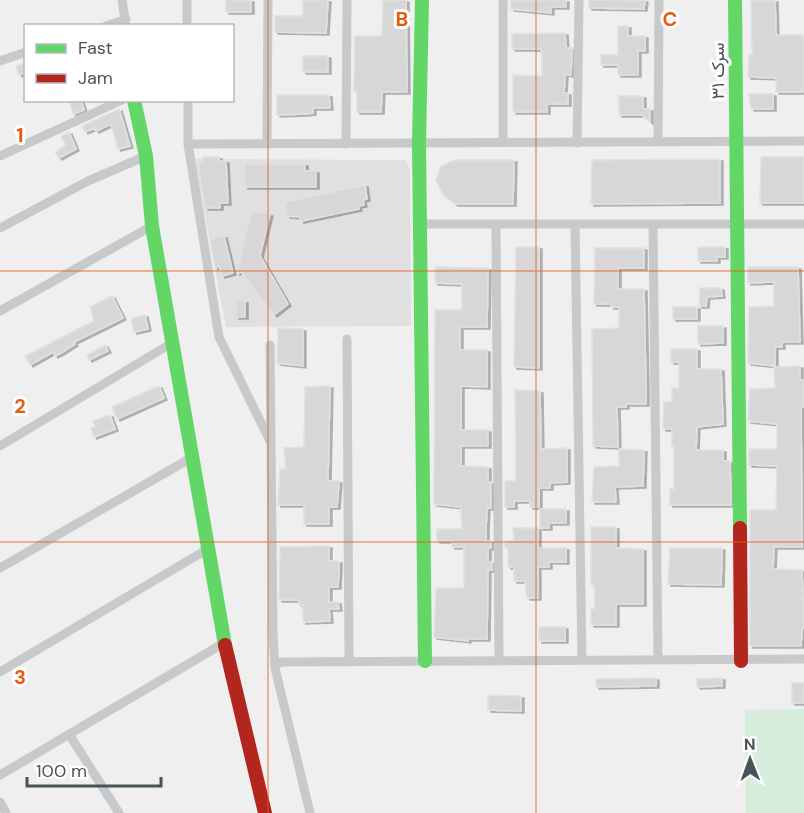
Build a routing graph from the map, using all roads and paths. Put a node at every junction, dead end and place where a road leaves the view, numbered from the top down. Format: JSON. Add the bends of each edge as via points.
{"nodes":[{"id":1,"x":122,"y":0,"type":"edge"},
{"id":2,"x":187,"y":0,"type":"edge"},
{"id":3,"x":268,"y":0,"type":"edge"},
{"id":4,"x":347,"y":0,"type":"edge"},
{"id":5,"x":422,"y":0,"type":"edge"},
{"id":6,"x":503,"y":0,"type":"edge"},
{"id":7,"x":579,"y":0,"type":"edge"},
{"id":8,"x":659,"y":0,"type":"edge"},
{"id":9,"x":735,"y":0,"type":"edge"},
{"id":10,"x":126,"y":22,"type":"edge"},
{"id":11,"x":187,"y":24,"type":"edge"},
{"id":12,"x":24,"y":53,"type":"edge"},
{"id":13,"x":0,"y":61,"type":"edge"},
{"id":14,"x":118,"y":102,"type":"edge"},
{"id":15,"x":134,"y":102,"type":"edge"},
{"id":16,"x":188,"y":102,"type":"edge"},
{"id":17,"x":804,"y":141,"type":"edge"},
{"id":18,"x":578,"y":142,"type":"junction"},
{"id":19,"x":658,"y":142,"type":"junction"},
{"id":20,"x":736,"y":142,"type":"junction"},
{"id":21,"x":420,"y":143,"type":"junction"},
{"id":22,"x":503,"y":143,"type":"junction"},
{"id":23,"x":188,"y":144,"type":"junction"},
{"id":24,"x":267,"y":144,"type":"junction"},
{"id":25,"x":346,"y":144,"type":"junction"},
{"id":26,"x":0,"y":156,"type":"edge"},
{"id":27,"x":146,"y":156,"type":"junction"},
{"id":28,"x":420,"y":224,"type":"junction"},
{"id":29,"x":496,"y":224,"type":"junction"},
{"id":30,"x":574,"y":224,"type":"junction"},
{"id":31,"x":653,"y":224,"type":"junction"},
{"id":32,"x":736,"y":224,"type":"junction"},
{"id":33,"x":804,"y":224,"type":"edge"},
{"id":34,"x":152,"y":226,"type":"junction"},
{"id":35,"x":0,"y":228,"type":"edge"},
{"id":36,"x":0,"y":311,"type":"edge"},
{"id":37,"x":347,"y":339,"type":"dead end"},
{"id":38,"x":172,"y":343,"type":"junction"},
{"id":39,"x":270,"y":345,"type":"dead end"},
{"id":40,"x":271,"y":443,"type":"junction"},
{"id":41,"x":0,"y":446,"type":"edge"},
{"id":42,"x":190,"y":458,"type":"junction"},
{"id":43,"x":206,"y":550,"type":"junction"},
{"id":44,"x":0,"y":568,"type":"edge"},
{"id":45,"x":224,"y":643,"type":"junction"},
{"id":46,"x":499,"y":659,"type":"junction"},
{"id":47,"x":582,"y":659,"type":"junction"},
{"id":48,"x":658,"y":659,"type":"junction"},
{"id":49,"x":804,"y":659,"type":"edge"},
{"id":50,"x":425,"y":661,"type":"junction"},
{"id":51,"x":741,"y":661,"type":"junction"},
{"id":52,"x":349,"y":662,"type":"junction"},
{"id":53,"x":275,"y":665,"type":"junction"},
{"id":54,"x":0,"y":672,"type":"edge"},
{"id":55,"x":69,"y":734,"type":"junction"},
{"id":56,"x":0,"y":775,"type":"edge"},
{"id":57,"x":0,"y":802,"type":"edge"},
{"id":58,"x":6,"y":813,"type":"edge"},
{"id":59,"x":119,"y":813,"type":"edge"},
{"id":60,"x":265,"y":813,"type":"edge"},
{"id":61,"x":310,"y":813,"type":"edge"}],
"edges":[{"from":1,"to":10,"type":"street"},
{"from":2,"to":11,"type":"street"},
{"from":3,"to":24,"type":"street"},
{"from":4,"to":25,"type":"street"},
{"from":5,"to":21,"type":"street"},
{"from":6,"to":22,"type":"street"},
{"from":7,"to":18,"type":"street"},
{"from":8,"to":19,"type":"street"},
{"from":9,"to":20,"type":"street","name":"سرک ۳۱"},
{"from":12,"to":13,"type":"street"},
{"from":14,"to":26,"type":"street"},
{"from":15,"to":27,"type":"street"},
{"from":16,"to":23,"type":"street"},
{"from":17,"to":20,"type":"street"},
{"from":18,"to":19,"type":"street"},
{"from":18,"to":22,"type":"street"},
{"from":19,"to":20,"type":"street"},
{"from":20,"to":32,"type":"street","name":"سرک ۳۱"},
{"from":21,"to":22,"type":"street"},
{"from":21,"to":25,"type":"street"},
{"from":21,"to":28,"type":"street"},
{"from":23,"to":24,"type":"street"},
{"from":23,"to":40,"type":"street","via":[[219,337]]},
{"from":24,"to":25,"type":"street"},
{"from":27,"to":34,"type":"street"},
{"from":27,"to":35,"type":"street","via":[[88,181]]},
{"from":28,"to":29,"type":"street"},
{"from":28,"to":50,"type":"street"},
{"from":29,"to":30,"type":"street"},
{"from":29,"to":46,"type":"street"},
{"from":30,"to":31,"type":"street"},
{"from":30,"to":47,"type":"street"},
{"from":31,"to":32,"type":"street"},
{"from":31,"to":48,"type":"street"},
{"from":32,"to":33,"type":"street"},
{"from":32,"to":51,"type":"street","name":"سرک ۳۱"},
{"from":34,"to":36,"type":"street"},
{"from":34,"to":38,"type":"street"},
{"from":37,"to":52,"type":"street"},
{"from":38,"to":41,"type":"street"},
{"from":38,"to":42,"type":"street"},
{"from":39,"to":40,"type":"street"},
{"from":40,"to":53,"type":"street"},
{"from":42,"to":43,"type":"street"},
{"from":42,"to":44,"type":"street"},
{"from":43,"to":45,"type":"street"},
{"from":43,"to":54,"type":"street"},
{"from":45,"to":55,"type":"street"},
{"from":45,"to":60,"type":"street"},
{"from":46,"to":47,"type":"street"},
{"from":46,"to":50,"type":"street"},
{"from":47,"to":48,"type":"street"},
{"from":48,"to":51,"type":"street"},
{"from":49,"to":51,"type":"street"},
{"from":50,"to":52,"type":"street"},
{"from":52,"to":53,"type":"street"},
{"from":53,"to":61,"type":"street"},
{"from":55,"to":56,"type":"street"},
{"from":55,"to":59,"type":"street"},
{"from":57,"to":58,"type":"street"}]}
